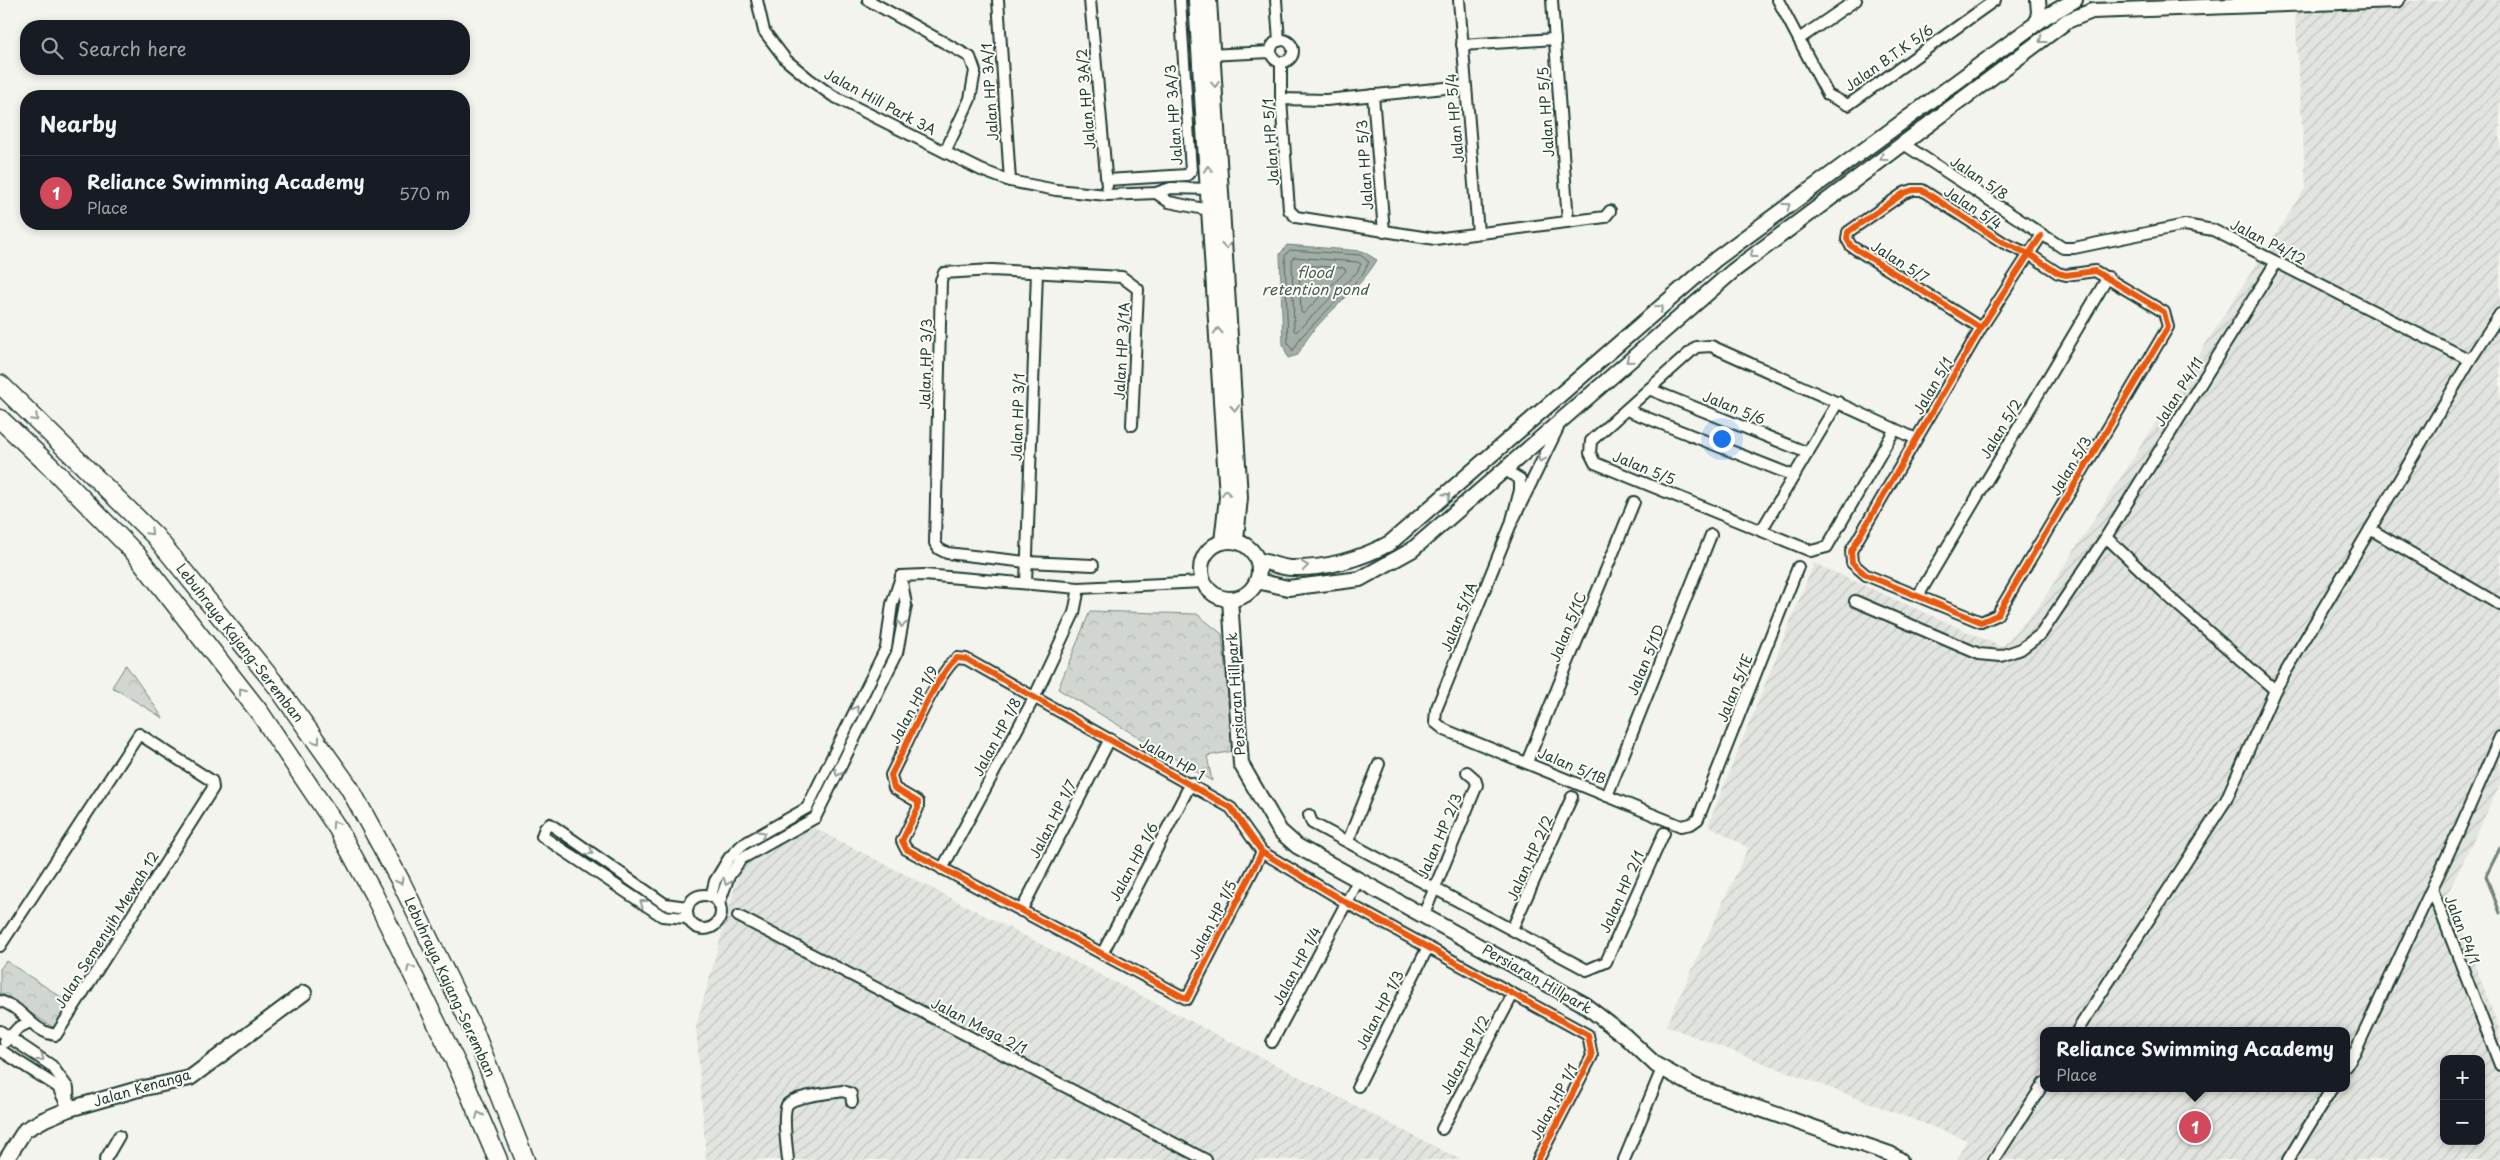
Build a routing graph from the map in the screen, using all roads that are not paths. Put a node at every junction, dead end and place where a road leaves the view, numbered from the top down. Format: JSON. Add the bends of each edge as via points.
{"nodes":[{"id":1,"x":757,"y":0,"type":"edge"},
{"id":2,"x":868,"y":0,"type":"edge"},
{"id":3,"x":998,"y":0,"type":"edge"},
{"id":4,"x":1090,"y":0,"type":"edge"},
{"id":5,"x":1180,"y":0,"type":"edge"},
{"id":6,"x":1196,"y":0,"type":"edge"},
{"id":7,"x":1209,"y":0,"type":"edge"},
{"id":8,"x":1276,"y":0,"type":"edge"},
{"id":9,"x":1459,"y":0,"type":"edge"},
{"id":10,"x":1552,"y":0,"type":"edge"},
{"id":11,"x":1778,"y":0,"type":"edge"},
{"id":12,"x":1856,"y":0,"type":"edge"},
{"id":13,"x":1995,"y":0,"type":"edge"},
{"id":14,"x":2038,"y":0,"type":"edge"},
{"id":15,"x":2043,"y":0,"type":"edge"},
{"id":16,"x":2075,"y":0,"type":"edge"},
{"id":17,"x":2397,"y":0,"type":"edge"},
{"id":18,"x":2053,"y":11,"type":"junction"},
{"id":19,"x":2037,"y":22,"type":"junction"},
{"id":20,"x":2062,"y":26,"type":"junction"},
{"id":21,"x":1555,"y":39,"type":"junction"},
{"id":22,"x":1799,"y":39,"type":"junction"},
{"id":23,"x":1280,"y":41,"type":"junction"},
{"id":24,"x":1462,"y":45,"type":"junction"},
{"id":25,"x":1271,"y":52,"type":"junction"},
{"id":26,"x":1207,"y":55,"type":"junction"},
{"id":27,"x":1281,"y":63,"type":"junction"},
{"id":28,"x":1465,"y":86,"type":"junction"},
{"id":29,"x":1374,"y":95,"type":"junction"},
{"id":30,"x":1281,"y":99,"type":"junction"},
{"id":31,"x":1902,"y":144,"type":"junction"},
{"id":32,"x":945,"y":152,"type":"junction"},
{"id":33,"x":1107,"y":180,"type":"junction"},
{"id":34,"x":1010,"y":181,"type":"junction"},
{"id":35,"x":1216,"y":188,"type":"junction"},
{"id":36,"x":1156,"y":193,"type":"junction"},
{"id":37,"x":1904,"y":193,"type":"joint"},
{"id":38,"x":1107,"y":195,"type":"junction"},
{"id":39,"x":1217,"y":211,"type":"junction"},
{"id":40,"x":1610,"y":211,"type":"dead end"},
{"id":41,"x":1568,"y":222,"type":"junction"},
{"id":42,"x":1384,"y":232,"type":"junction"},
{"id":43,"x":1478,"y":233,"type":"junction"},
{"id":44,"x":2041,"y":236,"type":"junction"},
{"id":45,"x":2029,"y":254,"type":"junction"},
{"id":46,"x":1716,"y":260,"type":"junction"},
{"id":47,"x":2276,"y":262,"type":"junction"},
{"id":48,"x":1733,"y":271,"type":"junction"},
{"id":49,"x":1037,"y":272,"type":"junction"},
{"id":50,"x":2108,"y":277,"type":"junction"},
{"id":51,"x":1130,"y":282,"type":"joint"},
{"id":52,"x":2500,"y":314,"type":"edge"},
{"id":53,"x":1981,"y":328,"type":"junction"},
{"id":54,"x":2470,"y":360,"type":"junction"},
{"id":55,"x":0,"y":384,"type":"edge"},
{"id":56,"x":1649,"y":389,"type":"junction"},
{"id":57,"x":1583,"y":400,"type":"junction"},
{"id":58,"x":1554,"y":401,"type":"junction"},
{"id":59,"x":1838,"y":402,"type":"junction"},
{"id":60,"x":1627,"y":410,"type":"junction"},
{"id":61,"x":1564,"y":416,"type":"junction"},
{"id":62,"x":0,"y":420,"type":"edge"},
{"id":63,"x":1132,"y":425,"type":"dead end"},
{"id":64,"x":1895,"y":429,"type":"junction"},
{"id":65,"x":1916,"y":439,"type":"junction"},
{"id":66,"x":1808,"y":453,"type":"junction"},
{"id":67,"x":1519,"y":455,"type":"junction"},
{"id":68,"x":1503,"y":468,"type":"junction"},
{"id":69,"x":1794,"y":476,"type":"junction"},
{"id":70,"x":1634,"y":502,"type":"dead end"},
{"id":71,"x":1511,"y":524,"type":"junction"},
{"id":72,"x":2370,"y":529,"type":"junction"},
{"id":73,"x":1762,"y":531,"type":"junction"},
{"id":74,"x":1711,"y":535,"type":"dead end"},
{"id":75,"x":2106,"y":537,"type":"junction"},
{"id":76,"x":1236,"y":540,"type":"junction"},
{"id":77,"x":1222,"y":542,"type":"junction"},
{"id":78,"x":1851,"y":552,"type":"joint"},
{"id":79,"x":1258,"y":560,"type":"junction"},
{"id":80,"x":1026,"y":562,"type":"junction"},
{"id":81,"x":1093,"y":565,"type":"dead end"},
{"id":82,"x":1798,"y":567,"type":"dead end"},
{"id":83,"x":901,"y":576,"type":"junction"},
{"id":84,"x":1257,"y":581,"type":"junction"},
{"id":85,"x":1203,"y":582,"type":"junction"},
{"id":86,"x":1026,"y":584,"type":"junction"},
{"id":87,"x":1079,"y":588,"type":"junction"},
{"id":88,"x":1918,"y":596,"type":"junction"},
{"id":89,"x":1234,"y":599,"type":"junction"},
{"id":90,"x":1855,"y":601,"type":"dead end"},
{"id":91,"x":2500,"y":605,"type":"edge"},
{"id":92,"x":966,"y":659,"type":"joint"},
{"id":93,"x":2275,"y":690,"type":"junction"},
{"id":94,"x":1034,"y":698,"type":"junction"},
{"id":95,"x":1435,"y":722,"type":"joint"},
{"id":96,"x":859,"y":732,"type":"junction"},
{"id":97,"x":843,"y":736,"type":"junction"},
{"id":98,"x":2500,"y":737,"type":"edge"},
{"id":99,"x":1110,"y":739,"type":"junction"},
{"id":100,"x":1527,"y":762,"type":"junction"},
{"id":101,"x":1380,"y":764,"type":"dead end"},
{"id":102,"x":1467,"y":772,"type":"dead end"},
{"id":103,"x":1191,"y":784,"type":"junction"},
{"id":104,"x":1607,"y":796,"type":"junction"},
{"id":105,"x":1572,"y":797,"type":"dead end"},
{"id":106,"x":1309,"y":815,"type":"dead end"},
{"id":107,"x":1698,"y":819,"type":"joint"},
{"id":108,"x":1664,"y":833,"type":"dead end"},
{"id":109,"x":1348,"y":841,"type":"junction"},
{"id":110,"x":1262,"y":852,"type":"junction"},
{"id":111,"x":942,"y":868,"type":"junction"},
{"id":112,"x":1359,"y":879,"type":"junction"},
{"id":113,"x":1434,"y":887,"type":"junction"},
{"id":114,"x":2432,"y":889,"type":"junction"},
{"id":115,"x":711,"y":896,"type":"junction"},
{"id":116,"x":1347,"y":903,"type":"junction"},
{"id":117,"x":719,"y":904,"type":"junction"},
{"id":118,"x":687,"y":908,"type":"junction"},
{"id":119,"x":1021,"y":911,"type":"junction"},
{"id":120,"x":1424,"y":914,"type":"junction"},
{"id":121,"x":738,"y":916,"type":"dead end"},
{"id":122,"x":687,"y":918,"type":"junction"},
{"id":123,"x":1512,"y":929,"type":"junction"},
{"id":124,"x":0,"y":946,"type":"edge"},
{"id":125,"x":1428,"y":947,"type":"junction"},
{"id":126,"x":1102,"y":954,"type":"junction"},
{"id":127,"x":304,"y":993,"type":"dead end"},
{"id":128,"x":1513,"y":994,"type":"junction"},
{"id":129,"x":0,"y":1001,"type":"edge"},
{"id":130,"x":30,"y":1022,"type":"junction"},
{"id":131,"x":2081,"y":1027,"type":"edge"},
{"id":132,"x":4,"y":1034,"type":"edge"},
{"id":133,"x":1272,"y":1042,"type":"dead end"},
{"id":134,"x":0,"y":1050,"type":"edge"},
{"id":135,"x":1592,"y":1056,"type":"joint"},
{"id":136,"x":2350,"y":1060,"type":"edge"},
{"id":137,"x":2500,"y":1065,"type":"edge"},
{"id":138,"x":1662,"y":1069,"type":"junction"},
{"id":139,"x":1358,"y":1086,"type":"dead end"},
{"id":140,"x":2040,"y":1089,"type":"edge"},
{"id":141,"x":2330,"y":1092,"type":"edge"},
{"id":142,"x":852,"y":1102,"type":"dead end"},
{"id":143,"x":69,"y":1109,"type":"junction"},
{"id":144,"x":1442,"y":1129,"type":"dead end"},
{"id":145,"x":116,"y":1140,"type":"dead end"},
{"id":146,"x":6,"y":1160,"type":"edge"},
{"id":147,"x":105,"y":1160,"type":"edge"},
{"id":148,"x":498,"y":1160,"type":"edge"},
{"id":149,"x":525,"y":1160,"type":"edge"},
{"id":150,"x":788,"y":1160,"type":"edge"},
{"id":151,"x":1206,"y":1160,"type":"edge"},
{"id":152,"x":1538,"y":1160,"type":"edge"},
{"id":153,"x":1624,"y":1160,"type":"edge"},
{"id":154,"x":1900,"y":1160,"type":"edge"},
{"id":155,"x":1994,"y":1160,"type":"edge"},
{"id":156,"x":2288,"y":1160,"type":"edge"}],
"edges":[{"from":1,"to":32,"type":"street","name":"Jalan Hill Park 3A","via":[[764,31],[786,60],[834,96]]},
{"from":2,"to":32,"type":"street","name":"Jalan Hill Park 3A","via":[[970,57],[975,71],[970,99]]},
{"from":3,"to":34,"type":"street","name":"Jalan HP 3A/1"},
{"from":4,"to":33,"type":"street","name":"Jalan HP 3A/2"},
{"from":5,"to":33,"type":"street","name":"Jalan HP 3A/3","via":[[1192,171],[1187,175]]},
{"from":6,"to":26,"type":"street"},
{"from":7,"to":26,"type":"street"},
{"from":8,"to":23,"type":"street"},
{"from":9,"to":24,"type":"street","name":"Jalan HP 5/4"},
{"from":10,"to":21,"type":"street","name":"Jalan HP 5/5"},
{"from":11,"to":22,"type":"street"},
{"from":12,"to":22,"type":"street"},
{"from":13,"to":22,"type":"street","name":"Jalan B.T.K 5/6","via":[[1848,105],[1828,95]]},
{"from":14,"to":19,"type":"street"},
{"from":15,"to":18,"type":"street"},
{"from":16,"to":18,"type":"street"},
{"from":17,"to":20,"type":"street","via":[[2092,10]]},
{"from":18,"to":19,"type":"street"},
{"from":18,"to":20,"type":"street"},
{"from":46,"to":19,"type":"street","one_way":true},
{"from":20,"to":31,"type":"street","one_way":true},
{"from":21,"to":24,"type":"street"},
{"from":21,"to":41,"type":"street","name":"Jalan HP 5/5"},
{"from":23,"to":25,"type":"street","via":[[1272,46]]},
{"from":23,"to":27,"type":"street","via":[[1287,41],[1293,50],[1290,59]]},
{"from":24,"to":28,"type":"street","name":"Jalan HP 5/4"},
{"from":25,"to":26,"type":"street"},
{"from":25,"to":27,"type":"street"},
{"from":26,"to":35,"type":"street"},
{"from":27,"to":30,"type":"street","name":"Jalan HP 5/1"},
{"from":28,"to":29,"type":"street"},
{"from":28,"to":43,"type":"street","name":"Jalan HP 5/4"},
{"from":29,"to":30,"type":"street","via":[[1326,100]]},
{"from":29,"to":42,"type":"street","name":"Jalan HP 5/3"},
{"from":30,"to":42,"type":"street","name":"Jalan HP 5/1","via":[[1289,210],[1296,217]]},
{"from":31,"to":44,"type":"street","name":"Jalan 5/8"},
{"from":31,"to":48,"type":"street","one_way":true},
{"from":32,"to":34,"type":"street","name":"Jalan Hill Park 3A"},
{"from":33,"to":38,"type":"street","name":"Jalan HP 3A/2"},
{"from":34,"to":38,"type":"street","name":"Jalan Hill Park 3A"},
{"from":35,"to":36,"type":"street","name":"Jalan Hill Park 3A","via":[[1171,188]]},
{"from":35,"to":39,"type":"street"},
{"from":36,"to":38,"type":"street","name":"Jalan Hill Park 3A"},
{"from":36,"to":39,"type":"street","name":"Jalan Hill Park 3A","via":[[1169,202]]},
{"from":37,"to":45,"type":"street","name":"Jalan 5/4","via":[[1922,190],[2004,243]]},
{"from":37,"to":53,"type":"street","name":"Jalan 5/7","via":[[1848,232],[1850,246]]},
{"from":39,"to":76,"type":"street","one_way":true,"via":[[1240,497]]},
{"from":77,"to":39,"type":"street","one_way":true,"via":[[1227,497]]},
{"from":40,"to":41,"type":"street","via":[[1607,216]]},
{"from":41,"to":43,"type":"street"},
{"from":42,"to":43,"type":"street","via":[[1434,239]]},
{"from":44,"to":45,"type":"street","name":"Jalan 5/1"},
{"from":44,"to":47,"type":"street","name":"Jalan P4/12","via":[[2062,248],[2074,248],[2185,225],[2213,230]]},
{"from":45,"to":50,"type":"street","name":"Jalan 5/3","via":[[2058,273],[2096,271]]},
{"from":45,"to":53,"type":"street","name":"Jalan 5/1"},
{"from":46,"to":48,"type":"street"},
{"from":58,"to":46,"type":"street","one_way":true},
{"from":47,"to":54,"type":"street","name":"Jalan P4/12"},
{"from":47,"to":75,"type":"street","name":"Jalan P4/11"},
{"from":48,"to":57,"type":"street","one_way":true},
{"from":49,"to":51,"type":"street","name":"Jalan HP 3/3","via":[[1122,278]]},
{"from":49,"to":80,"type":"street","name":"Jalan HP 3/1"},
{"from":49,"to":80,"type":"street","name":"Jalan HP 3/3","via":[[952,271],[944,273],[941,280],[935,543],[947,553]]},
{"from":50,"to":88,"type":"street","name":"Jalan 5/2"},
{"from":50,"to":88,"type":"street","name":"Jalan 5/3","via":[[2164,312],[2168,327],[2012,590],[1997,615],[1981,622]]},
{"from":51,"to":63,"type":"street","name":"Jalan HP 3/1A","via":[[1138,289]]},
{"from":52,"to":54,"type":"street"},
{"from":53,"to":65,"type":"street","name":"Jalan 5/1"},
{"from":54,"to":72,"type":"street"},
{"from":55,"to":149,"type":"highway","name":"Lebuhraya Kajang-Seremban","one_way":true,"via":[[155,536],[276,684],[349,787],[401,882],[474,1031]]},
{"from":56,"to":59,"type":"street","name":"Jalan 5/5","via":[[1696,347],[1711,346]]},
{"from":56,"to":60,"type":"street","name":"Jalan 5/5"},
{"from":56,"to":66,"type":"street","name":"Jalan 5/6"},
{"from":57,"to":58,"type":"street"},
{"from":57,"to":61,"type":"street"},
{"from":58,"to":67,"type":"street","via":[[1552,416]]},
{"from":79,"to":58,"type":"street","one_way":true,"via":[[1291,568],[1368,555],[1412,526]]},
{"from":59,"to":64,"type":"street","name":"Jalan 5/5"},
{"from":59,"to":66,"type":"street"},
{"from":60,"to":69,"type":"street"},
{"from":60,"to":73,"type":"street","name":"Jalan 5/5","via":[[1591,441],[1590,453],[1595,462]]},
{"from":61,"to":67,"type":"street"},
{"from":61,"to":71,"type":"street","one_way":true},
{"from":148,"to":62,"type":"highway","name":"Lebuhraya Kajang-Seremban","one_way":true,"via":[[458,1067],[374,895],[338,829],[260,713],[136,554]]},
{"from":64,"to":65,"type":"street","name":"Jalan 5/5"},
{"from":64,"to":73,"type":"street","name":"Jalan 5/5","via":[[1827,547],[1811,551]]},
{"from":65,"to":78,"type":"street","name":"Jalan 5/1"},
{"from":66,"to":69,"type":"street"},
{"from":67,"to":68,"type":"street"},
{"from":68,"to":71,"type":"street","via":[[1520,479]]},
{"from":68,"to":84,"type":"street","via":[[1412,550],[1360,580],[1288,588]]},
{"from":69,"to":73,"type":"street"},
{"from":70,"to":100,"type":"street","name":"Jalan 5/1C"},
{"from":71,"to":95,"type":"street","name":"Jalan 5/1A","via":[[1436,710]]},
{"from":72,"to":91,"type":"street"},
{"from":72,"to":93,"type":"street"},
{"from":74,"to":104,"type":"street","name":"Jalan 5/1D"},
{"from":75,"to":90,"type":"street","name":"Jalan P4/11","via":[[2041,634],[2020,649],[2001,656],[1979,654]]},
{"from":75,"to":93,"type":"street"},
{"from":76,"to":77,"type":"street"},
{"from":76,"to":79,"type":"street","via":[[1248,546]]},
{"from":77,"to":85,"type":"street","via":[[1206,553],[1202,562]]},
{"from":78,"to":88,"type":"street","name":"Jalan 5/3","via":[[1852,563],[1866,575]]},
{"from":79,"to":84,"type":"street"},
{"from":80,"to":81,"type":"street"},
{"from":80,"to":86,"type":"street","name":"Jalan HP 3/1"},
{"from":82,"to":107,"type":"street","name":"Jalan 5/1E"},
{"from":83,"to":86,"type":"street"},
{"from":83,"to":96,"type":"street","one_way":true,"via":[[906,605],[897,653]]},
{"from":97,"to":83,"type":"street","one_way":true,"via":[[886,648],[892,604]]},
{"from":84,"to":89,"type":"street","via":[[1253,589]]},
{"from":85,"to":87,"type":"street"},
{"from":85,"to":89,"type":"street","via":[[1214,595]]},
{"from":86,"to":87,"type":"street"},
{"from":87,"to":94,"type":"street","name":"Jalan HP 1/8","via":[[1074,613]]},
{"from":89,"to":112,"type":"street","name":"Persiaran Hillpark","via":[[1252,787],[1280,831],[1297,846]]},
{"from":92,"to":94,"type":"street","name":"Jalan HP 1"},
{"from":92,"to":111,"type":"street","name":"Jalan HP 1/9","via":[[957,658],[951,663],[891,775],[894,788],[918,802],[902,841],[906,849]]},
{"from":93,"to":131,"type":"street","via":[[2226,800]]},
{"from":94,"to":99,"type":"street","name":"Jalan HP 1"},
{"from":94,"to":111,"type":"street","name":"Jalan HP 1/8"},
{"from":95,"to":100,"type":"street","name":"Jalan 5/1B","via":[[1445,730]]},
{"from":96,"to":97,"type":"street","via":[[851,738]]},
{"from":96,"to":117,"type":"street","one_way":true,"via":[[815,818],[741,860],[729,876]]},
{"from":115,"to":97,"type":"street","one_way":true,"via":[[715,881],[729,858],[742,845],[807,808]]},
{"from":98,"to":114,"type":"street"},
{"from":99,"to":103,"type":"street","name":"Jalan HP 1"},
{"from":99,"to":119,"type":"street","name":"Jalan HP 1/7"},
{"from":100,"to":104,"type":"street","name":"Jalan 5/1B"},
{"from":101,"to":109,"type":"street"},
{"from":102,"to":113,"type":"street","name":"Jalan HP 2/3","via":[[1477,786]]},
{"from":103,"to":110,"type":"street","name":"Jalan HP 1","via":[[1231,808]]},
{"from":103,"to":126,"type":"street","name":"Jalan HP 1/6"},
{"from":104,"to":107,"type":"street","name":"Jalan 5/1B","via":[[1681,826]]},
{"from":105,"to":123,"type":"street","name":"Jalan HP 2/2"},
{"from":106,"to":109,"type":"street","via":[[1312,823]]},
{"from":108,"to":123,"type":"street","name":"Jalan HP 2/1","via":[[1606,962],[1588,970],[1578,967]]},
{"from":109,"to":113,"type":"street"},
{"from":110,"to":116,"type":"street","name":"Jalan HP 1"},
{"from":110,"to":126,"type":"street","name":"Jalan HP 1/5","via":[[1187,999]]},
{"from":111,"to":119,"type":"street"},
{"from":112,"to":116,"type":"street"},
{"from":112,"to":120,"type":"street","name":"Persiaran Hillpark"},
{"from":113,"to":120,"type":"street","name":"Jalan HP 2/3"},
{"from":113,"to":123,"type":"street"},
{"from":114,"to":136,"type":"street"},
{"from":114,"to":137,"type":"street","name":"Jalan P4/1"},
{"from":115,"to":117,"type":"street"},
{"from":115,"to":118,"type":"street","via":[[694,898]]},
{"from":116,"to":125,"type":"street","name":"Jalan HP 1"},
{"from":116,"to":133,"type":"street","name":"Jalan HP 1/4"},
{"from":117,"to":122,"type":"street","via":[[721,916],[711,928],[700,929]]},
{"from":118,"to":122,"type":"street"},
{"from":122,"to":118,"type":"street","one_way":true,"via":[[662,916],[542,836],[542,832],[550,824],[666,904]]},
{"from":119,"to":126,"type":"street"},
{"from":120,"to":138,"type":"street","name":"Persiaran Hillpark","via":[[1582,1002]]},
{"from":121,"to":151,"type":"street","name":"Jalan Mega 2/1"},
{"from":124,"to":130,"type":"street","name":"Jalan Semenyih Mewah 12","via":[[139,734],[212,781],[214,788],[56,1035]]},
{"from":125,"to":128,"type":"street","name":"Jalan HP 1"},
{"from":125,"to":139,"type":"street","name":"Jalan HP 1/3"},
{"from":127,"to":143,"type":"street","name":"Jalan Kenanga","via":[[190,1078]]},
{"from":128,"to":135,"type":"street","name":"Jalan HP 1","via":[[1588,1035]]},
{"from":128,"to":144,"type":"street","name":"Jalan HP 1/2"},
{"from":129,"to":130,"type":"street","name":"Jalan Semenyih Mewah 12","via":[[24,1014]]},
{"from":130,"to":132,"type":"street"},
{"from":132,"to":134,"type":"street"},
{"from":132,"to":143,"type":"street","one_way":true,"via":[[40,1056],[65,1081],[70,1094]]},
{"from":134,"to":143,"type":"street","via":[[58,1087]]},
{"from":135,"to":152,"type":"street","name":"Jalan HP 1/1"},
{"from":138,"to":153,"type":"street"},
{"from":138,"to":154,"type":"street","name":"Persiaran Hillpark","via":[[1694,1086]]},
{"from":140,"to":155,"type":"street"},
{"from":141,"to":156,"type":"street"},
{"from":142,"to":150,"type":"street","via":[[850,1094],[843,1091],[794,1099],[787,1105]]},
{"from":143,"to":146,"type":"street","name":"Jalan Kenanga","via":[[25,1130]]},
{"from":145,"to":147,"type":"street"}]}
